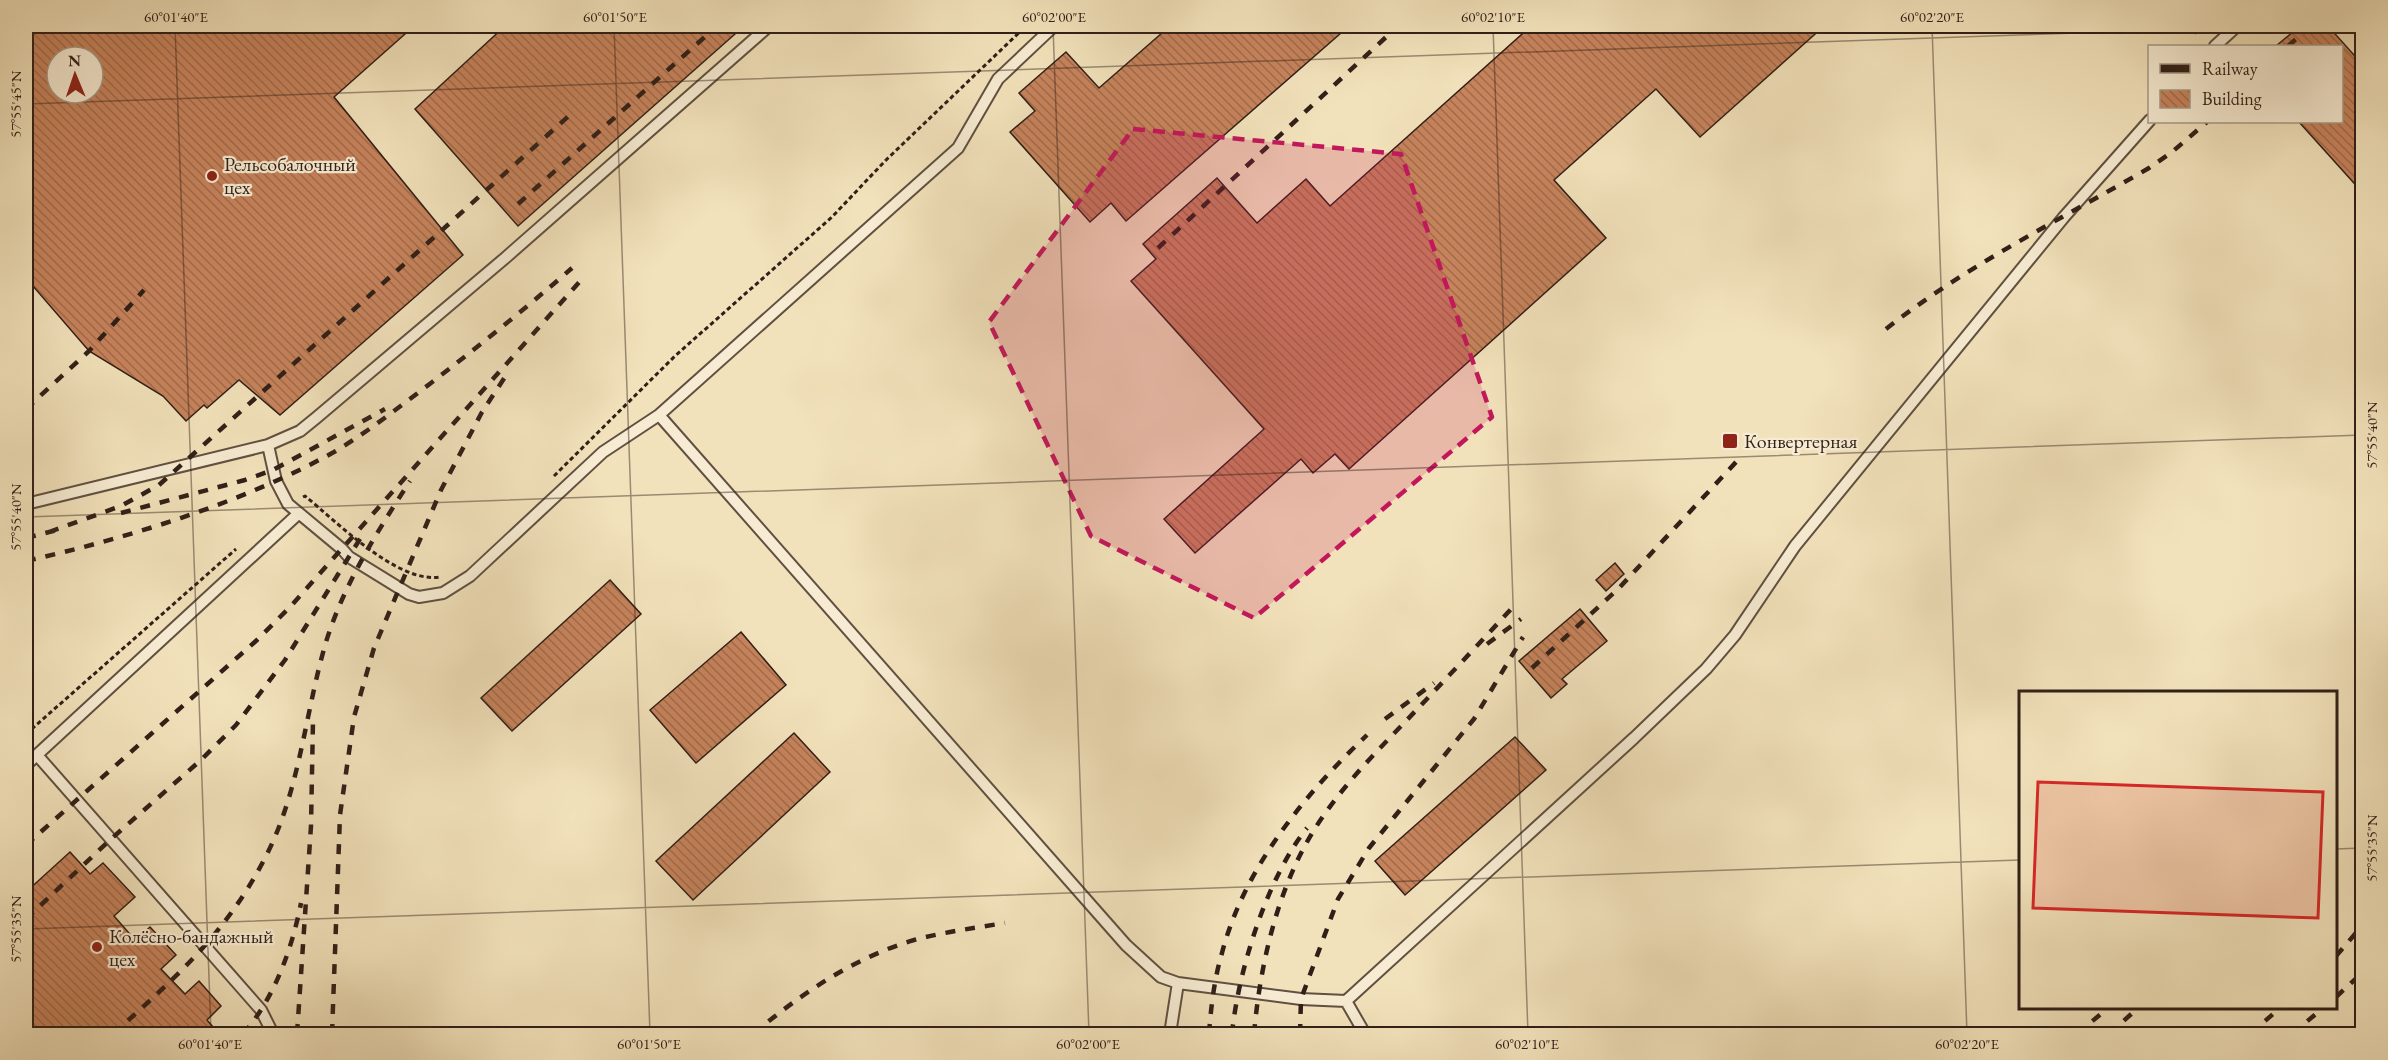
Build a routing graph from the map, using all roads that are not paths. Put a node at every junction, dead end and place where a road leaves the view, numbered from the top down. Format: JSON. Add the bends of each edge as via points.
{"nodes":[{"id":1,"x":769,"y":26,"type":"edge"},
{"id":2,"x":1054,"y":26,"type":"edge"},
{"id":3,"x":2237,"y":26,"type":"edge"},
{"id":4,"x":2216,"y":45,"type":"edge"},
{"id":5,"x":2148,"y":122,"type":"edge"},
{"id":6,"x":659,"y":415,"type":"junction"},
{"id":7,"x":268,"y":445,"type":"junction"},
{"id":8,"x":26,"y":504,"type":"edge"},
{"id":9,"x":298,"y":514,"type":"junction"},
{"id":10,"x":37,"y":755,"type":"junction"},
{"id":11,"x":26,"y":765,"type":"edge"},
{"id":12,"x":1178,"y":983,"type":"junction"},
{"id":13,"x":1346,"y":1001,"type":"junction"},
{"id":14,"x":273,"y":1035,"type":"edge"},
{"id":15,"x":1170,"y":1035,"type":"edge"},
{"id":16,"x":1365,"y":1035,"type":"edge"}],
"edges":[{"from":1,"to":7,"type":"lane","via":[[316,418]]},
{"from":2,"to":6,"type":"lane","via":[[998,79],[958,148]]},
{"from":3,"to":4,"type":"lane"},
{"from":5,"to":13,"type":"lane","via":[[2064,217],[1795,546],[1735,635],[1706,669]]},
{"from":6,"to":9,"type":"lane","via":[[603,452],[470,576],[443,593],[419,597],[398,588],[359,565]]},
{"from":6,"to":12,"type":"lane","via":[[1126,945],[1161,977]]},
{"from":7,"to":8,"type":"lane"},
{"from":7,"to":9,"type":"lane","via":[[276,481]]},
{"from":9,"to":10,"type":"lane"},
{"from":10,"to":11,"type":"lane"},
{"from":10,"to":14,"type":"lane","via":[[261,1010]]},
{"from":12,"to":13,"type":"lane"},
{"from":12,"to":15,"type":"lane"},
{"from":13,"to":16,"type":"lane"}]}
